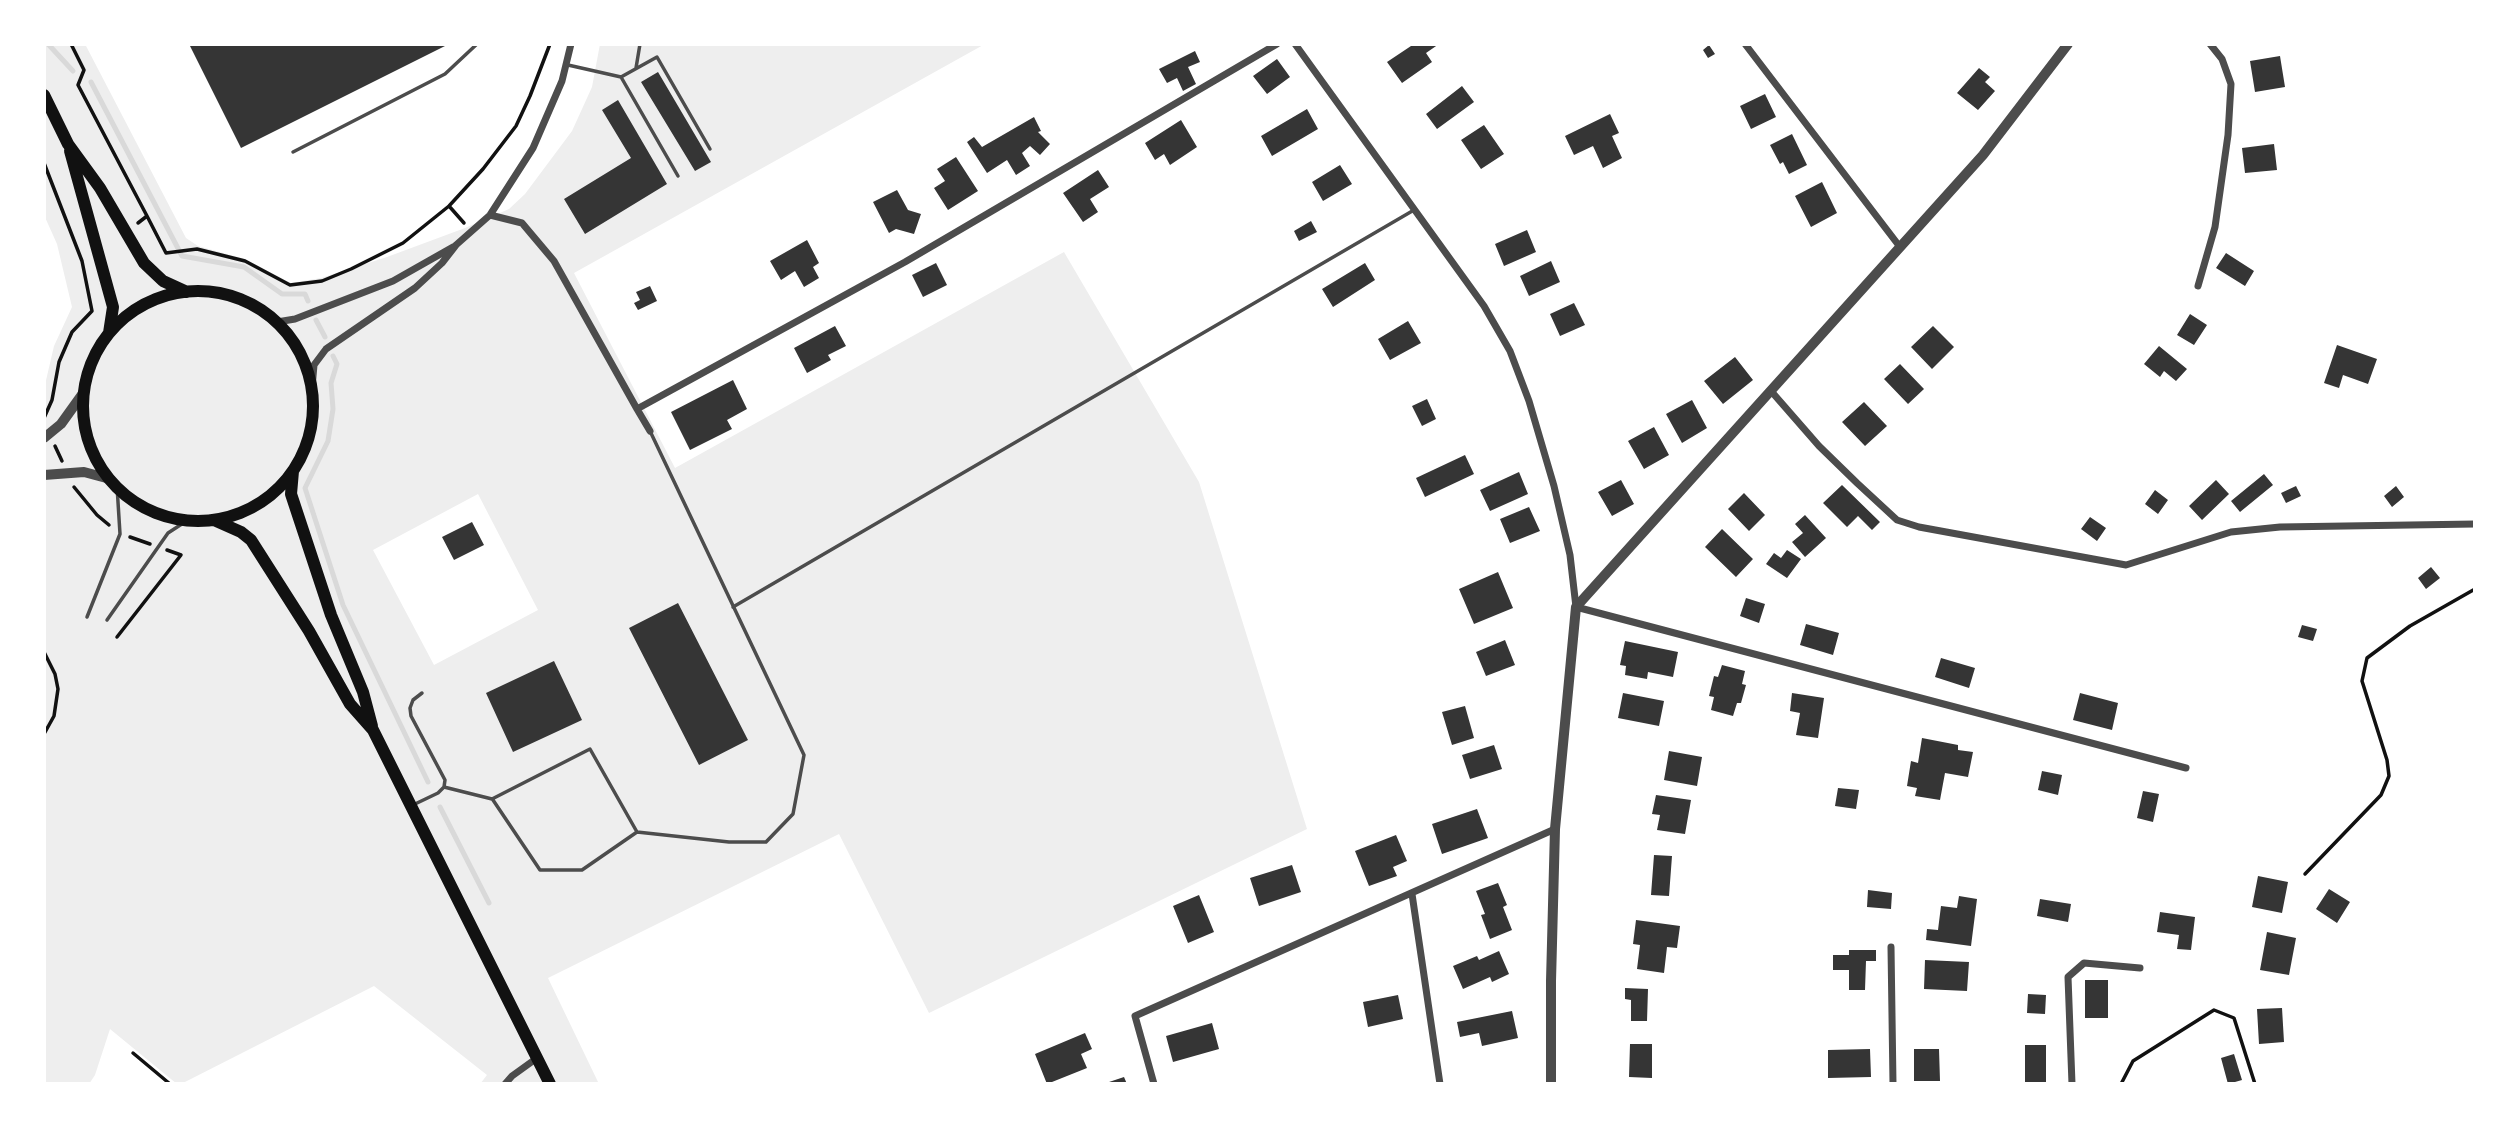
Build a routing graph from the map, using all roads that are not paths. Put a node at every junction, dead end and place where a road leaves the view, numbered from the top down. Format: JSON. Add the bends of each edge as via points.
{"nodes":[{"id":1,"x":477,"y":44,"type":"edge"},
{"id":2,"x":571,"y":44,"type":"edge"},
{"id":3,"x":640,"y":44,"type":"edge"},
{"id":4,"x":1277,"y":44,"type":"edge"},
{"id":5,"x":1295,"y":44,"type":"edge"},
{"id":6,"x":1745,"y":44,"type":"edge"},
{"id":7,"x":2068,"y":44,"type":"edge"},
{"id":8,"x":2210,"y":44,"type":"edge"},
{"id":9,"x":566,"y":64,"type":"junction"},
{"id":10,"x":636,"y":68,"type":"junction"},
{"id":11,"x":621,"y":77,"type":"junction"},
{"id":12,"x":44,"y":95,"type":"edge"},
{"id":13,"x":68,"y":144,"type":"junction"},
{"id":14,"x":710,"y":149,"type":"dead end"},
{"id":15,"x":293,"y":152,"type":"dead end"},
{"id":16,"x":678,"y":176,"type":"dead end"},
{"id":17,"x":1414,"y":209,"type":"junction"},
{"id":18,"x":490,"y":215,"type":"junction"},
{"id":19,"x":456,"y":245,"type":"junction"},
{"id":20,"x":1900,"y":247,"type":"junction"},
{"id":21,"x":2198,"y":286,"type":"dead end"},
{"id":22,"x":187,"y":292,"type":"junction"},
{"id":23,"x":277,"y":322,"type":"junction"},
{"id":24,"x":109,"y":335,"type":"junction"},
{"id":25,"x":312,"y":388,"type":"junction"},
{"id":26,"x":1771,"y":391,"type":"junction"},
{"id":27,"x":84,"y":392,"type":"junction"},
{"id":28,"x":636,"y":409,"type":"junction"},
{"id":29,"x":650,"y":431,"type":"joint"},
{"id":30,"x":44,"y":438,"type":"edge"},
{"id":31,"x":293,"y":471,"type":"junction"},
{"id":32,"x":44,"y":475,"type":"edge"},
{"id":33,"x":113,"y":483,"type":"junction"},
{"id":34,"x":188,"y":520,"type":"junction"},
{"id":35,"x":213,"y":520,"type":"junction"},
{"id":36,"x":2475,"y":524,"type":"edge"},
{"id":37,"x":733,"y":607,"type":"junction"},
{"id":38,"x":1576,"y":607,"type":"junction"},
{"id":39,"x":87,"y":617,"type":"dead end"},
{"id":40,"x":107,"y":620,"type":"dead end"},
{"id":41,"x":422,"y":693,"type":"dead end"},
{"id":42,"x":373,"y":730,"type":"junction"},
{"id":43,"x":2186,"y":768,"type":"dead end"},
{"id":44,"x":444,"y":787,"type":"junction"},
{"id":45,"x":492,"y":799,"type":"junction"},
{"id":46,"x":411,"y":806,"type":"junction"},
{"id":47,"x":1555,"y":829,"type":"junction"},
{"id":48,"x":637,"y":832,"type":"junction"},
{"id":49,"x":1412,"y":894,"type":"junction"},
{"id":50,"x":1891,"y":947,"type":"dead end"},
{"id":51,"x":2140,"y":968,"type":"dead end"},
{"id":52,"x":537,"y":1059,"type":"junction"},
{"id":53,"x":505,"y":1084,"type":"edge"},
{"id":54,"x":550,"y":1084,"type":"edge"},
{"id":55,"x":1154,"y":1084,"type":"edge"},
{"id":56,"x":1440,"y":1084,"type":"edge"},
{"id":57,"x":1551,"y":1084,"type":"edge"},
{"id":58,"x":1893,"y":1084,"type":"edge"},
{"id":59,"x":2072,"y":1084,"type":"edge"}],
"edges":[{"from":1,"to":15,"type":"lane","via":[[445,74]]},
{"from":2,"to":9,"type":"street"},
{"from":3,"to":10,"type":"lane"},
{"from":4,"to":28,"type":"street","via":[[905,262]]},
{"from":5,"to":17,"type":"street"},
{"from":6,"to":20,"type":"street"},
{"from":7,"to":20,"type":"street","via":[[1983,155]]},
{"from":8,"to":21,"type":"street","via":[[2231,83],[2215,227]]},
{"from":9,"to":11,"type":"lane"},
{"from":9,"to":18,"type":"street","via":[[533,148]]},
{"from":10,"to":11,"type":"lane"},
{"from":10,"to":14,"type":"lane","via":[[657,57]]},
{"from":11,"to":16,"type":"lane"},
{"from":12,"to":13,"type":"main road"},
{"from":13,"to":22,"type":"main road","via":[[144,263],[163,281]]},
{"from":13,"to":24,"type":"main road","via":[[113,307]]},
{"from":17,"to":37,"type":"lane"},
{"from":17,"to":38,"type":"street","via":[[1484,306],[1510,351],[1554,486]]},
{"from":18,"to":19,"type":"street"},
{"from":18,"to":28,"type":"street","via":[[522,223],[554,261]]},
{"from":19,"to":23,"type":"street","via":[[393,281]]},
{"from":19,"to":25,"type":"street","via":[[415,288],[326,349],[314,365]]},
{"from":20,"to":26,"type":"street"},
{"from":22,"to":23,"type":"main road","via":[[235,297]]},
{"from":22,"to":24,"type":"main road","via":[[138,309]]},
{"from":23,"to":25,"type":"main road","via":[[300,352]]},
{"from":24,"to":27,"type":"main road","via":[[93,362]]},
{"from":25,"to":31,"type":"main road","via":[[308,440]]},
{"from":26,"to":36,"type":"street","via":[[1819,446],[1897,520],[1919,527],[2126,565],[2231,532]]},
{"from":26,"to":38,"type":"street"},
{"from":27,"to":30,"type":"street","via":[[61,424]]},
{"from":27,"to":33,"type":"main road","via":[[90,444]]},
{"from":28,"to":29,"type":"street"},
{"from":29,"to":37,"type":"lane"},
{"from":31,"to":35,"type":"main road","via":[[258,503]]},
{"from":31,"to":42,"type":"main road","via":[[291,494]]},
{"from":32,"to":33,"type":"street","via":[[85,472]]},
{"from":33,"to":34,"type":"main road","via":[[155,512]]},
{"from":33,"to":39,"type":"lane","via":[[120,534]]},
{"from":34,"to":35,"type":"main road"},
{"from":34,"to":40,"type":"lane","via":[[168,533]]},
{"from":35,"to":42,"type":"main road","via":[[251,540],[350,704]]},
{"from":37,"to":48,"type":"lane","via":[[804,755],[793,814],[766,842]]},
{"from":38,"to":43,"type":"street"},
{"from":38,"to":47,"type":"street"},
{"from":41,"to":44,"type":"lane","via":[[413,700],[411,716],[445,780]]},
{"from":42,"to":46,"type":"main road"},
{"from":44,"to":45,"type":"lane"},
{"from":44,"to":46,"type":"lane"},
{"from":45,"to":48,"type":"lane","via":[[540,870],[582,870]]},
{"from":45,"to":48,"type":"lane","via":[[590,749]]},
{"from":46,"to":52,"type":"main road"},
{"from":47,"to":49,"type":"street"},
{"from":47,"to":57,"type":"street"},
{"from":49,"to":55,"type":"street","via":[[1135,1016]]},
{"from":49,"to":56,"type":"street"},
{"from":50,"to":58,"type":"street"},
{"from":51,"to":59,"type":"street","via":[[2084,963],[2068,977]]},
{"from":52,"to":53,"type":"street"},
{"from":52,"to":54,"type":"main road"}]}
